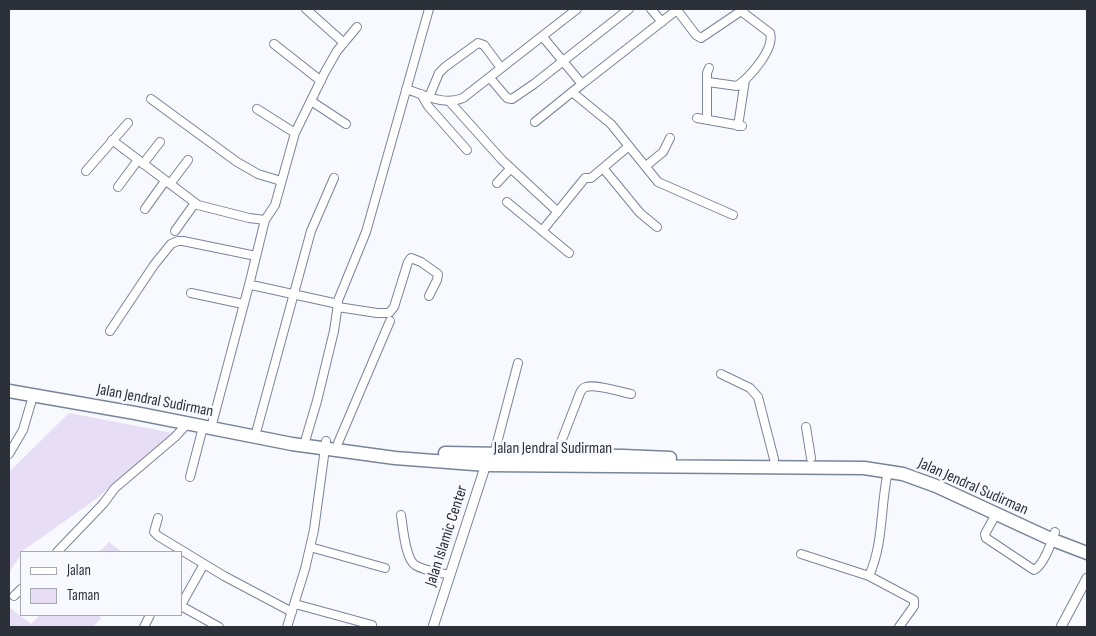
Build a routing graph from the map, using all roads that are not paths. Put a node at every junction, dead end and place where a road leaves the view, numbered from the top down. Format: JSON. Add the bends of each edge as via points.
{"nodes":[{"id":1,"x":306,"y":9,"type":"edge"},
{"id":2,"x":429,"y":9,"type":"edge"},
{"id":3,"x":577,"y":9,"type":"edge"},
{"id":4,"x":629,"y":9,"type":"edge"},
{"id":5,"x":651,"y":9,"type":"edge"},
{"id":6,"x":677,"y":9,"type":"edge"},
{"id":7,"x":743,"y":10,"type":"edge"},
{"id":8,"x":662,"y":22,"type":"junction"},
{"id":9,"x":357,"y":27,"type":"dead end"},
{"id":10,"x":542,"y":36,"type":"junction"},
{"id":11,"x":344,"y":43,"type":"junction"},
{"id":12,"x":274,"y":44,"type":"dead end"},
{"id":13,"x":562,"y":61,"type":"junction"},
{"id":14,"x":501,"y":68,"type":"junction"},
{"id":15,"x":710,"y":68,"type":"dead end"},
{"id":16,"x":490,"y":78,"type":"junction"},
{"id":17,"x":321,"y":80,"type":"junction"},
{"id":18,"x":745,"y":80,"type":"junction"},
{"id":19,"x":708,"y":82,"type":"junction"},
{"id":20,"x":582,"y":84,"type":"junction"},
{"id":21,"x":406,"y":89,"type":"junction"},
{"id":22,"x":572,"y":92,"type":"junction"},
{"id":23,"x":420,"y":94,"type":"junction"},
{"id":24,"x":430,"y":97,"type":"junction"},
{"id":25,"x":151,"y":100,"type":"dead end"},
{"id":26,"x":311,"y":101,"type":"junction"},
{"id":27,"x":450,"y":102,"type":"junction"},
{"id":28,"x":257,"y":109,"type":"dead end"},
{"id":29,"x":697,"y":118,"type":"dead end"},
{"id":30,"x":707,"y":120,"type":"junction"},
{"id":31,"x":535,"y":122,"type":"dead end"},
{"id":32,"x":128,"y":123,"type":"dead end"},
{"id":33,"x":346,"y":124,"type":"dead end"},
{"id":34,"x":295,"y":132,"type":"junction"},
{"id":35,"x":670,"y":138,"type":"dead end"},
{"id":36,"x":112,"y":140,"type":"junction"},
{"id":37,"x":160,"y":142,"type":"dead end"},
{"id":38,"x":629,"y":146,"type":"junction"},
{"id":39,"x":467,"y":150,"type":"dead end"},
{"id":40,"x":188,"y":160,"type":"dead end"},
{"id":41,"x":141,"y":162,"type":"junction"},
{"id":42,"x":646,"y":166,"type":"junction"},
{"id":43,"x":511,"y":168,"type":"junction"},
{"id":44,"x":603,"y":168,"type":"junction"},
{"id":45,"x":86,"y":171,"type":"dead end"},
{"id":46,"x":334,"y":178,"type":"dead end"},
{"id":47,"x":281,"y":181,"type":"junction"},
{"id":48,"x":497,"y":182,"type":"dead end"},
{"id":49,"x":168,"y":183,"type":"junction"},
{"id":50,"x":118,"y":187,"type":"dead end"},
{"id":51,"x":507,"y":202,"type":"dead end"},
{"id":52,"x":195,"y":203,"type":"junction"},
{"id":53,"x":145,"y":209,"type":"dead end"},
{"id":54,"x":558,"y":212,"type":"junction"},
{"id":55,"x":733,"y":215,"type":"dead end"},
{"id":56,"x":266,"y":220,"type":"junction"},
{"id":57,"x":657,"y":228,"type":"dead end"},
{"id":58,"x":174,"y":231,"type":"dead end"},
{"id":59,"x":542,"y":231,"type":"junction"},
{"id":60,"x":570,"y":253,"type":"dead end"},
{"id":61,"x":256,"y":256,"type":"junction"},
{"id":62,"x":249,"y":285,"type":"junction"},
{"id":63,"x":191,"y":293,"type":"dead end"},
{"id":64,"x":294,"y":294,"type":"junction"},
{"id":65,"x":429,"y":296,"type":"dead end"},
{"id":66,"x":243,"y":304,"type":"junction"},
{"id":67,"x":338,"y":305,"type":"junction"},
{"id":68,"x":390,"y":321,"type":"dead end"},
{"id":69,"x":110,"y":331,"type":"dead end"},
{"id":70,"x":518,"y":363,"type":"dead end"},
{"id":71,"x":720,"y":374,"type":"dead end"},
{"id":72,"x":9,"y":383,"type":"edge"},
{"id":73,"x":9,"y":392,"type":"edge"},
{"id":74,"x":631,"y":394,"type":"dead end"},
{"id":75,"x":33,"y":396,"type":"junction"},
{"id":76,"x":187,"y":424,"type":"junction"},
{"id":77,"x":209,"y":425,"type":"junction"},
{"id":78,"x":806,"y":427,"type":"dead end"},
{"id":79,"x":257,"y":429,"type":"junction"},
{"id":80,"x":306,"y":438,"type":"junction"},
{"id":81,"x":330,"y":444,"type":"junction"},
{"id":82,"x":9,"y":454,"type":"edge"},
{"id":83,"x":556,"y":455,"type":"junction"},
{"id":84,"x":490,"y":458,"type":"junction"},
{"id":85,"x":811,"y":458,"type":"junction"},
{"id":86,"x":774,"y":459,"type":"junction"},
{"id":87,"x":888,"y":471,"type":"junction"},
{"id":88,"x":190,"y":477,"type":"dead end"},
{"id":89,"x":996,"y":514,"type":"junction"},
{"id":90,"x":401,"y":515,"type":"dead end"},
{"id":91,"x":158,"y":518,"type":"dead end"},
{"id":92,"x":1054,"y":536,"type":"junction"},
{"id":93,"x":1087,"y":544,"type":"edge"},
{"id":94,"x":310,"y":547,"type":"junction"},
{"id":95,"x":58,"y":551,"type":"edge"},
{"id":96,"x":1087,"y":553,"type":"edge"},
{"id":97,"x":801,"y":554,"type":"dead end"},
{"id":98,"x":204,"y":564,"type":"junction"},
{"id":99,"x":385,"y":568,"type":"dead end"},
{"id":100,"x":450,"y":575,"type":"junction"},
{"id":101,"x":869,"y":576,"type":"junction"},
{"id":102,"x":1087,"y":578,"type":"edge"},
{"id":103,"x":20,"y":590,"type":"edge"},
{"id":104,"x":14,"y":596,"type":"dead end"},
{"id":105,"x":182,"y":604,"type":"edge"},
{"id":106,"x":182,"y":607,"type":"edge"},
{"id":107,"x":294,"y":608,"type":"junction"},
{"id":108,"x":372,"y":625,"type":"dead end"},
{"id":109,"x":219,"y":627,"type":"edge"},
{"id":110,"x":287,"y":627,"type":"edge"},
{"id":111,"x":433,"y":627,"type":"edge"},
{"id":112,"x":899,"y":627,"type":"edge"},
{"id":113,"x":1061,"y":627,"type":"edge"}],
"edges":[{"from":1,"to":11,"type":"street"},
{"from":2,"to":21,"type":"street"},
{"from":3,"to":10,"type":"street"},
{"from":4,"to":13,"type":"street"},
{"from":5,"to":8,"type":"street"},
{"from":6,"to":7,"type":"street","via":[[701,38]]},
{"from":6,"to":8,"type":"street"},
{"from":7,"to":18,"type":"street","via":[[771,36],[761,60]]},
{"from":8,"to":20,"type":"street"},
{"from":9,"to":11,"type":"street"},
{"from":10,"to":13,"type":"street"},
{"from":10,"to":14,"type":"street"},
{"from":11,"to":17,"type":"street"},
{"from":12,"to":17,"type":"street"},
{"from":13,"to":16,"type":"street","via":[[512,99],[507,98]]},
{"from":13,"to":20,"type":"street"},
{"from":14,"to":16,"type":"street"},
{"from":14,"to":24,"type":"street","via":[[484,45],[478,43],[439,73]]},
{"from":15,"to":19,"type":"street"},
{"from":16,"to":27,"type":"street","via":[[463,98]]},
{"from":17,"to":26,"type":"street"},
{"from":18,"to":19,"type":"street","via":[[738,86]]},
{"from":18,"to":30,"type":"street","via":[[740,126]]},
{"from":19,"to":30,"type":"street"},
{"from":20,"to":22,"type":"street"},
{"from":21,"to":23,"type":"street"},
{"from":21,"to":67,"type":"street","via":[[366,232]]},
{"from":22,"to":31,"type":"street"},
{"from":22,"to":38,"type":"street","via":[[611,124]]},
{"from":23,"to":24,"type":"street"},
{"from":23,"to":39,"type":"street"},
{"from":24,"to":27,"type":"street"},
{"from":25,"to":47,"type":"street","via":[[236,162]]},
{"from":26,"to":33,"type":"street"},
{"from":26,"to":34,"type":"street"},
{"from":27,"to":43,"type":"street"},
{"from":28,"to":34,"type":"street"},
{"from":29,"to":30,"type":"street"},
{"from":32,"to":36,"type":"street"},
{"from":34,"to":47,"type":"street"},
{"from":35,"to":42,"type":"street","via":[[663,152]]},
{"from":36,"to":41,"type":"street"},
{"from":36,"to":45,"type":"street"},
{"from":37,"to":41,"type":"street"},
{"from":38,"to":42,"type":"street"},
{"from":38,"to":44,"type":"street"},
{"from":40,"to":49,"type":"street"},
{"from":41,"to":49,"type":"street"},
{"from":41,"to":50,"type":"street"},
{"from":42,"to":55,"type":"street","via":[[658,182]]},
{"from":43,"to":48,"type":"street"},
{"from":43,"to":54,"type":"street"},
{"from":44,"to":54,"type":"street","via":[[592,178],[585,178]]},
{"from":44,"to":57,"type":"street","via":[[640,213]]},
{"from":46,"to":64,"type":"street","via":[[311,231]]},
{"from":47,"to":56,"type":"street","via":[[275,205]]},
{"from":49,"to":52,"type":"street"},
{"from":49,"to":53,"type":"street"},
{"from":51,"to":59,"type":"street"},
{"from":52,"to":56,"type":"street"},
{"from":52,"to":58,"type":"street"},
{"from":54,"to":59,"type":"street"},
{"from":56,"to":61,"type":"street"},
{"from":59,"to":60,"type":"street"},
{"from":61,"to":62,"type":"street"},
{"from":61,"to":69,"type":"street","via":[[175,242],[149,272]]},
{"from":62,"to":64,"type":"street"},
{"from":62,"to":66,"type":"street"},
{"from":63,"to":66,"type":"street"},
{"from":64,"to":67,"type":"street"},
{"from":64,"to":79,"type":"street"},
{"from":65,"to":67,"type":"street","via":[[438,274],[411,258],[389,314]]},
{"from":66,"to":77,"type":"street"},
{"from":67,"to":80,"type":"street"},
{"from":68,"to":81,"type":"street"},
{"from":70,"to":84,"type":"street"},
{"from":71,"to":86,"type":"street","via":[[750,388],[758,397]]},
{"from":72,"to":77,"type":"highway","name":"Jalan Jendral Sudirman"},
{"from":73,"to":75,"type":"highway","name":"Jalan Jendral Sudirman"},
{"from":74,"to":83,"type":"street","via":[[588,386],[583,388]]},
{"from":75,"to":76,"type":"highway","name":"Jalan Jendral Sudirman"},
{"from":75,"to":82,"type":"street","via":[[23,430]]},
{"from":76,"to":77,"type":"highway","name":"Jalan Jendral Sudirman"},
{"from":76,"to":95,"type":"street","via":[[115,488]]},
{"from":77,"to":79,"type":"highway","name":"Jalan Jendral Sudirman"},
{"from":77,"to":81,"type":"highway","name":"Jalan Jendral Sudirman"},
{"from":77,"to":88,"type":"street"},
{"from":78,"to":85,"type":"street"},
{"from":79,"to":80,"type":"highway","name":"Jalan Jendral Sudirman"},
{"from":80,"to":81,"type":"highway","name":"Jalan Jendral Sudirman"},
{"from":81,"to":84,"type":"highway","name":"Jalan Jendral Sudirman"},
{"from":81,"to":94,"type":"street"},
{"from":83,"to":84,"type":"highway","name":"Jalan Jendral Sudirman"},
{"from":83,"to":86,"type":"highway","name":"Jalan Jendral Sudirman"},
{"from":84,"to":87,"type":"highway","name":"Jalan Jendral Sudirman","via":[[837,466]]},
{"from":84,"to":100,"type":"street","name":"Jalan Islamic Center"},
{"from":85,"to":86,"type":"highway","name":"Jalan Jendral Sudirman"},
{"from":85,"to":92,"type":"highway","name":"Jalan Jendral Sudirman","via":[[854,459],[927,475]]},
{"from":87,"to":89,"type":"highway","name":"Jalan Jendral Sudirman","via":[[936,486]]},
{"from":87,"to":101,"type":"street","via":[[880,538]]},
{"from":89,"to":92,"type":"highway","name":"Jalan Jendral Sudirman"},
{"from":89,"to":92,"type":"street","via":[[986,538],[1034,570]]},
{"from":90,"to":100,"type":"street","via":[[411,561],[418,567]]},
{"from":91,"to":98,"type":"street","via":[[156,535]]},
{"from":92,"to":93,"type":"highway","name":"Jalan Jendral Sudirman"},
{"from":92,"to":96,"type":"highway","name":"Jalan Jendral Sudirman"},
{"from":94,"to":99,"type":"street"},
{"from":94,"to":107,"type":"street"},
{"from":97,"to":101,"type":"street"},
{"from":98,"to":105,"type":"street"},
{"from":98,"to":107,"type":"street"},
{"from":100,"to":111,"type":"street","name":"Jalan Islamic Center"},
{"from":101,"to":112,"type":"street","via":[[914,600],[914,606]]},
{"from":102,"to":113,"type":"street"},
{"from":103,"to":104,"type":"street"},
{"from":106,"to":109,"type":"street"},
{"from":107,"to":108,"type":"street"},
{"from":107,"to":110,"type":"street"}]}
